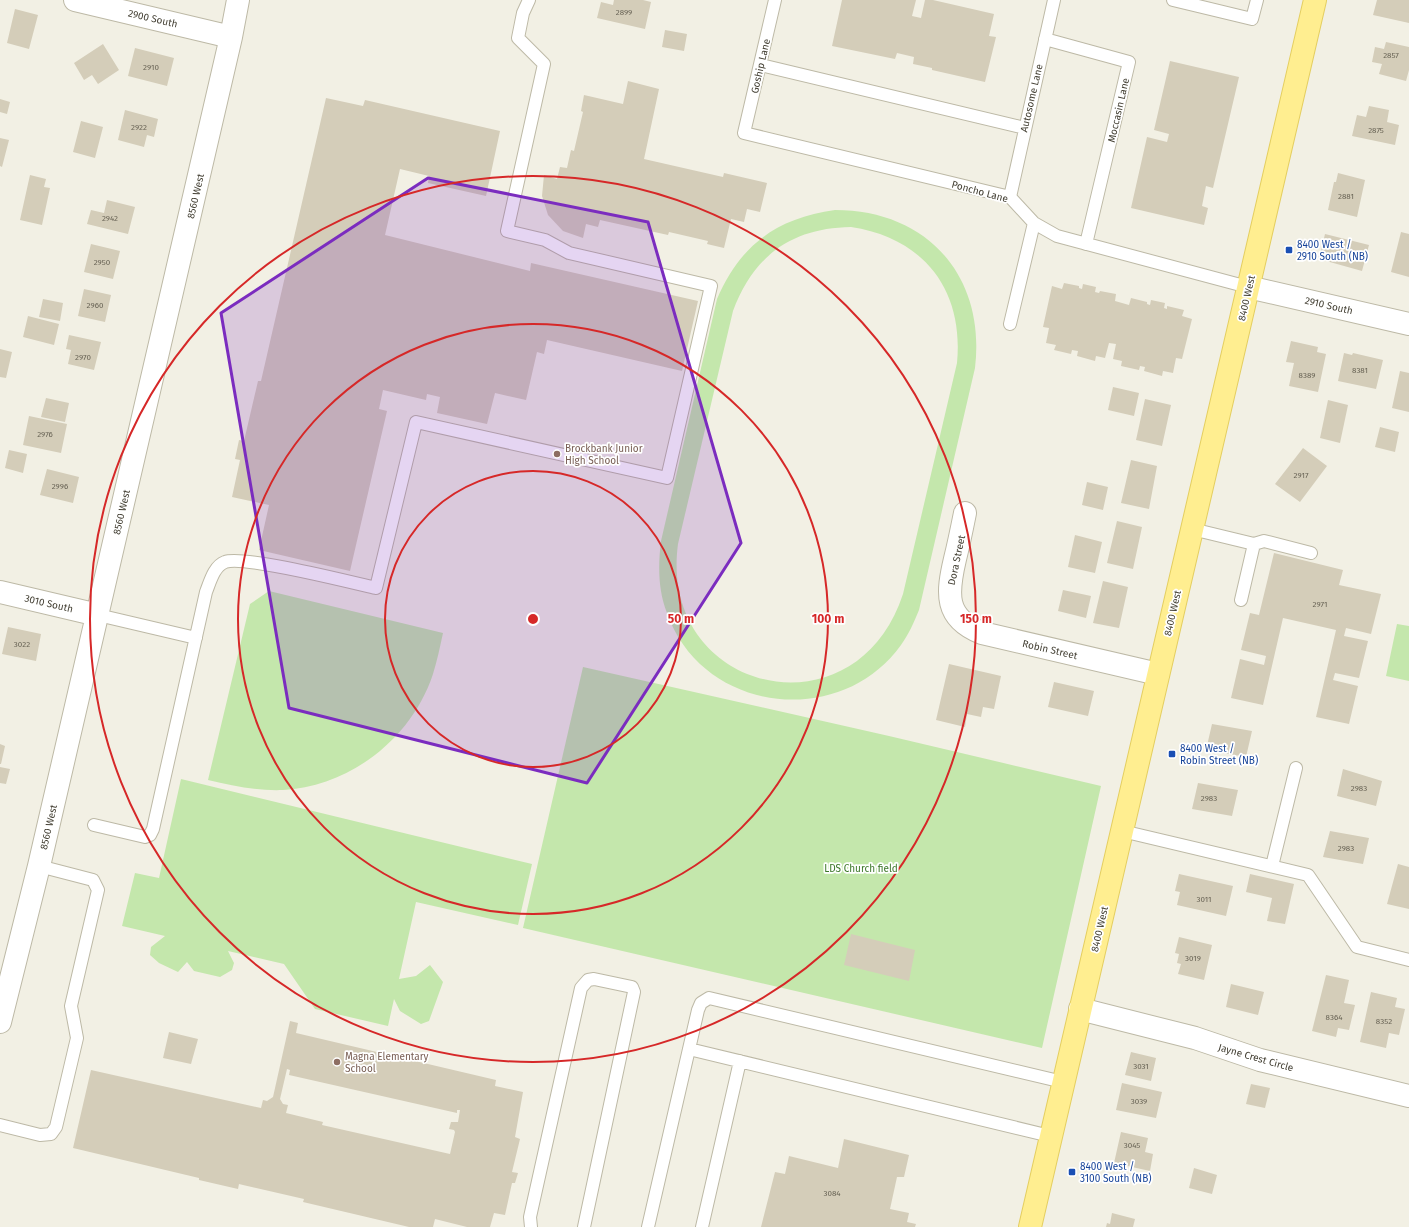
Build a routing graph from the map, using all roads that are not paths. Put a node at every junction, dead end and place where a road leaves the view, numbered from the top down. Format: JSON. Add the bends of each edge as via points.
{"nodes":[{"id":1,"x":75,"y":0,"type":"edge"},
{"id":2,"x":238,"y":0,"type":"edge"},
{"id":3,"x":529,"y":0,"type":"edge"},
{"id":4,"x":775,"y":0,"type":"edge"},
{"id":5,"x":1054,"y":0,"type":"edge"},
{"id":6,"x":1173,"y":0,"type":"edge"},
{"id":7,"x":1257,"y":0,"type":"edge"},
{"id":8,"x":1316,"y":0,"type":"edge"},
{"id":9,"x":231,"y":37,"type":"junction"},
{"id":10,"x":1045,"y":39,"type":"junction"},
{"id":11,"x":761,"y":65,"type":"junction"},
{"id":12,"x":1025,"y":128,"type":"junction"},
{"id":13,"x":744,"y":132,"type":"joint"},
{"id":14,"x":1010,"y":197,"type":"junction"},
{"id":15,"x":1034,"y":223,"type":"junction"},
{"id":16,"x":1086,"y":244,"type":"junction"},
{"id":17,"x":1248,"y":287,"type":"junction"},
{"id":18,"x":1010,"y":324,"type":"dead end"},
{"id":19,"x":1409,"y":324,"type":"edge"},
{"id":20,"x":965,"y":513,"type":"dead end"},
{"id":21,"x":1192,"y":529,"type":"junction"},
{"id":22,"x":1254,"y":544,"type":"junction"},
{"id":23,"x":1311,"y":552,"type":"dead end"},
{"id":24,"x":0,"y":592,"type":"edge"},
{"id":25,"x":1241,"y":600,"type":"dead end"},
{"id":26,"x":952,"y":606,"type":"joint"},
{"id":27,"x":98,"y":615,"type":"junction"},
{"id":28,"x":196,"y":638,"type":"junction"},
{"id":29,"x":1158,"y":674,"type":"junction"},
{"id":30,"x":1296,"y":768,"type":"dead end"},
{"id":31,"x":94,"y":825,"type":"dead end"},
{"id":32,"x":1122,"y":831,"type":"junction"},
{"id":33,"x":39,"y":866,"type":"junction"},
{"id":34,"x":1272,"y":866,"type":"junction"},
{"id":35,"x":1409,"y":960,"type":"edge"},
{"id":36,"x":1080,"y":1009,"type":"junction"},
{"id":37,"x":0,"y":1022,"type":"edge"},
{"id":38,"x":689,"y":1049,"type":"junction"},
{"id":39,"x":740,"y":1061,"type":"junction"},
{"id":40,"x":1063,"y":1082,"type":"junction"},
{"id":41,"x":1409,"y":1096,"type":"edge"},
{"id":42,"x":0,"y":1125,"type":"edge"},
{"id":43,"x":1050,"y":1136,"type":"junction"},
{"id":44,"x":531,"y":1227,"type":"edge"},
{"id":45,"x":584,"y":1227,"type":"edge"},
{"id":46,"x":648,"y":1227,"type":"edge"},
{"id":47,"x":702,"y":1227,"type":"edge"},
{"id":48,"x":1030,"y":1227,"type":"edge"}],
"edges":[{"from":1,"to":9,"type":"street","name":"2900 South"},
{"from":2,"to":9,"type":"street","name":"8560 West"},
{"from":3,"to":28,"type":"lane","via":[[523,13],[518,38],[544,64],[508,231],[545,240],[569,253],[711,286],[667,478],[416,422],[376,588],[259,563],[238,560],[224,562],[214,572],[209,585]]},
{"from":4,"to":11,"type":"lane","name":"Goship Lane"},
{"from":5,"to":10,"type":"lane","name":"Autosome Lane"},
{"from":6,"to":7,"type":"lane","via":[[1252,18]]},
{"from":8,"to":17,"type":"main road","name":"8400 West"},
{"from":9,"to":27,"type":"street","name":"8560 West"},
{"from":10,"to":12,"type":"lane","name":"Autosome Lane"},
{"from":10,"to":16,"type":"lane","name":"Moccasin Lane","via":[[1130,62]]},
{"from":11,"to":12,"type":"lane"},
{"from":11,"to":13,"type":"lane","name":"Goship Lane"},
{"from":12,"to":14,"type":"lane","name":"Autosome Lane"},
{"from":13,"to":14,"type":"lane","name":"Poncho Lane"},
{"from":14,"to":15,"type":"lane","name":"Poncho Lane"},
{"from":15,"to":16,"type":"lane","name":"Poncho Lane","via":[[1058,236]]},
{"from":15,"to":18,"type":"lane"},
{"from":16,"to":17,"type":"lane","name":"Poncho Lane"},
{"from":17,"to":19,"type":"street","name":"2910 South"},
{"from":17,"to":21,"type":"main road","name":"8400 West"},
{"from":20,"to":26,"type":"street","name":"Dora Street","via":[[949,588]]},
{"from":21,"to":22,"type":"lane"},
{"from":21,"to":29,"type":"main road","name":"8400 West"},
{"from":22,"to":23,"type":"lane","via":[[1264,541]]},
{"from":22,"to":25,"type":"lane"},
{"from":24,"to":27,"type":"street","name":"3010 South"},
{"from":26,"to":29,"type":"street","name":"Robin Street","via":[[963,623],[982,633]]},
{"from":27,"to":28,"type":"lane"},
{"from":27,"to":33,"type":"street","name":"8560 West"},
{"from":28,"to":31,"type":"lane","via":[[158,814],[150,835],[145,837]]},
{"from":29,"to":32,"type":"main road","name":"8400 West"},
{"from":30,"to":34,"type":"lane"},
{"from":32,"to":34,"type":"lane"},
{"from":32,"to":36,"type":"main road","name":"8400 West"},
{"from":33,"to":37,"type":"street","name":"8560 West"},
{"from":33,"to":42,"type":"lane","via":[[94,880],[98,890],[71,1006],[77,1038],[56,1127],[51,1134],[40,1135]]},
{"from":34,"to":35,"type":"lane","via":[[1308,875],[1357,947]]},
{"from":36,"to":40,"type":"main road","name":"8400 West"},
{"from":36,"to":41,"type":"street","name":"Jayne Crest Circle","via":[[1195,1038],[1260,1060]]},
{"from":38,"to":39,"type":"lane"},
{"from":38,"to":40,"type":"lane","via":[[698,1010],[701,1003],[709,998]]},
{"from":38,"to":46,"type":"lane"},
{"from":39,"to":43,"type":"lane"},
{"from":39,"to":47,"type":"lane"},
{"from":40,"to":43,"type":"main road","name":"8400 West"},
{"from":43,"to":48,"type":"main road","name":"8400 West"},
{"from":44,"to":45,"type":"lane","via":[[530,1217],[581,988],[588,980],[594,979],[632,987],[634,992]]}]}
